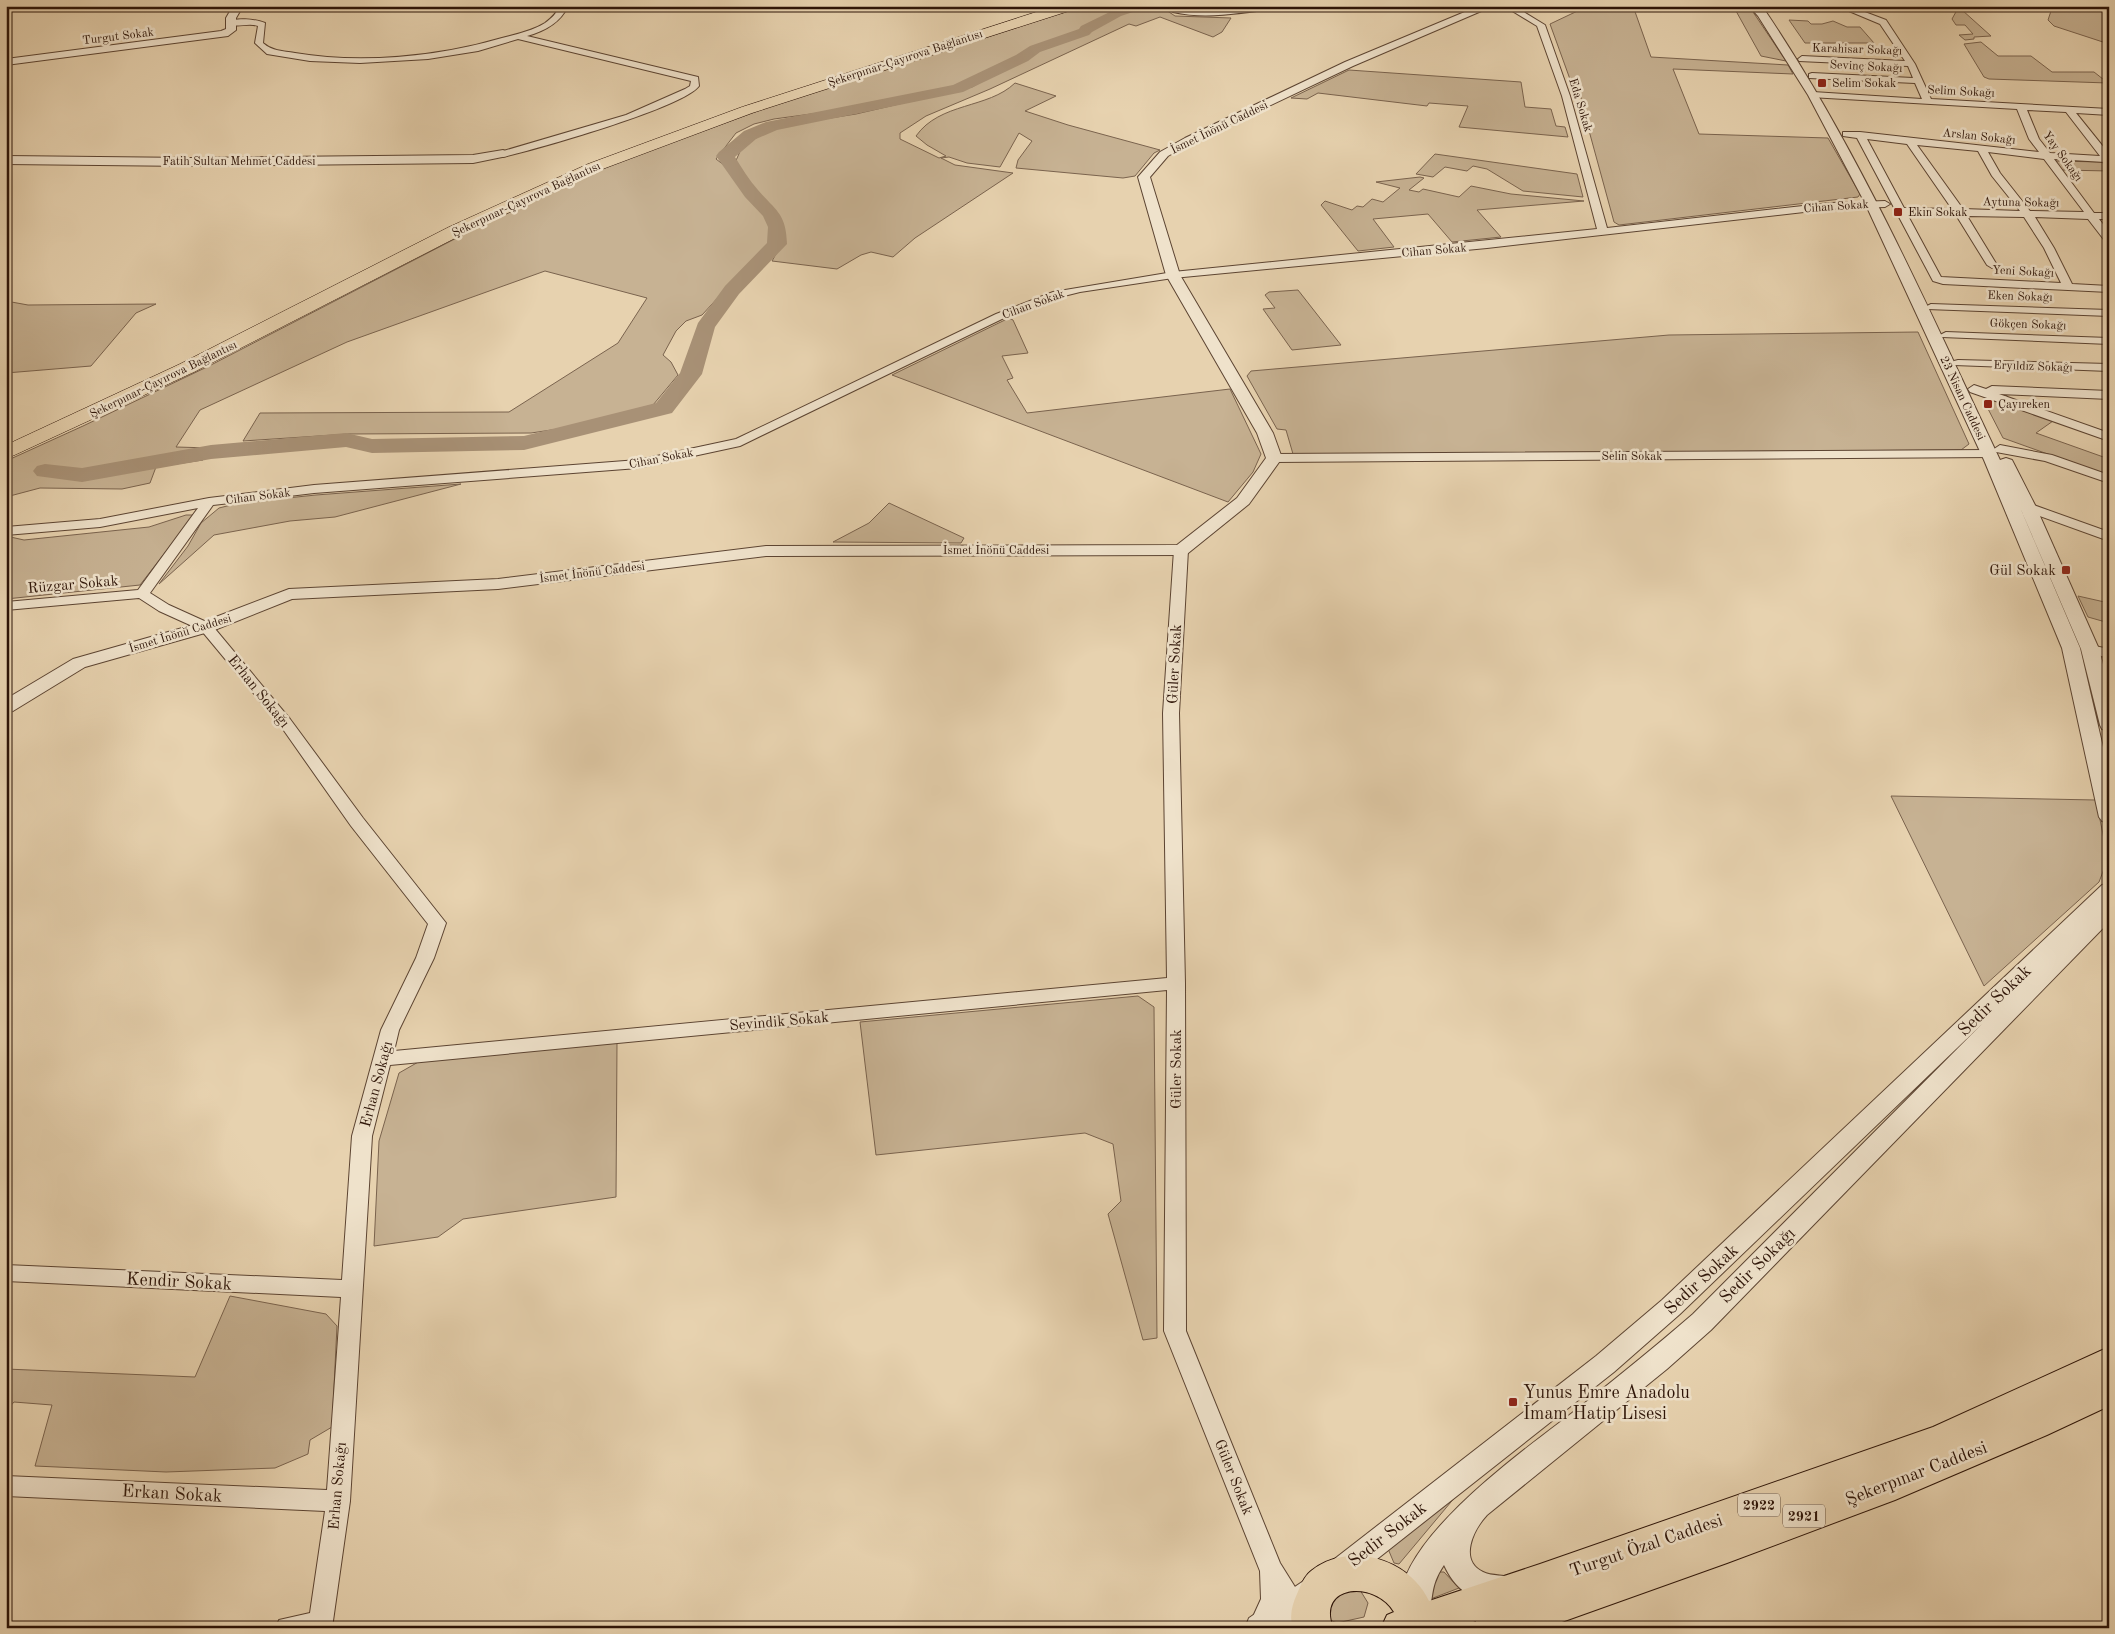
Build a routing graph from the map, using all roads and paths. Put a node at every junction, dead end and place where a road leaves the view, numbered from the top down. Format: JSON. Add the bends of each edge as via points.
{"nodes":[{"id":1,"x":238,"y":6,"type":"edge"},
{"id":2,"x":564,"y":6,"type":"edge"},
{"id":3,"x":1070,"y":6,"type":"edge"},
{"id":4,"x":1279,"y":6,"type":"edge"},
{"id":5,"x":1321,"y":6,"type":"edge"},
{"id":6,"x":1327,"y":6,"type":"edge"},
{"id":7,"x":1488,"y":6,"type":"edge"},
{"id":8,"x":1508,"y":6,"type":"edge"},
{"id":9,"x":1754,"y":6,"type":"edge"},
{"id":10,"x":1767,"y":6,"type":"edge"},
{"id":11,"x":1842,"y":6,"type":"edge"},
{"id":12,"x":1032,"y":7,"type":"edge"},
{"id":13,"x":1180,"y":9,"type":"edge"},
{"id":14,"x":230,"y":26,"type":"junction"},
{"id":15,"x":214,"y":31,"type":"junction"},
{"id":16,"x":518,"y":37,"type":"junction"},
{"id":17,"x":6,"y":58,"type":"edge"},
{"id":18,"x":1802,"y":59,"type":"junction"},
{"id":19,"x":6,"y":62,"type":"edge"},
{"id":20,"x":1911,"y":64,"type":"junction"},
{"id":21,"x":1812,"y":76,"type":"junction"},
{"id":22,"x":1918,"y":81,"type":"junction"},
{"id":23,"x":1818,"y":96,"type":"junction"},
{"id":24,"x":1928,"y":102,"type":"junction"},
{"id":25,"x":2021,"y":107,"type":"junction"},
{"id":26,"x":2070,"y":111,"type":"junction"},
{"id":27,"x":2109,"y":112,"type":"edge"},
{"id":28,"x":1853,"y":134,"type":"junction"},
{"id":29,"x":1910,"y":141,"type":"junction"},
{"id":30,"x":1982,"y":149,"type":"junction"},
{"id":31,"x":503,"y":154,"type":"joint"},
{"id":32,"x":2046,"y":156,"type":"junction"},
{"id":33,"x":6,"y":160,"type":"edge"},
{"id":34,"x":2108,"y":160,"type":"edge"},
{"id":35,"x":1878,"y":204,"type":"junction"},
{"id":36,"x":1902,"y":211,"type":"junction"},
{"id":37,"x":1960,"y":213,"type":"junction"},
{"id":38,"x":2028,"y":214,"type":"junction"},
{"id":39,"x":2091,"y":216,"type":"junction"},
{"id":40,"x":2109,"y":216,"type":"edge"},
{"id":41,"x":1602,"y":231,"type":"junction"},
{"id":42,"x":2109,"y":239,"type":"edge"},
{"id":43,"x":1992,"y":265,"type":"dead end"},
{"id":44,"x":1173,"y":275,"type":"junction"},
{"id":45,"x":1937,"y":279,"type":"joint"},
{"id":46,"x":2011,"y":284,"type":"junction"},
{"id":47,"x":2068,"y":287,"type":"junction"},
{"id":48,"x":2109,"y":288,"type":"edge"},
{"id":49,"x":1931,"y":307,"type":"junction"},
{"id":50,"x":2027,"y":310,"type":"junction"},
{"id":51,"x":2109,"y":313,"type":"edge"},
{"id":52,"x":1946,"y":335,"type":"junction"},
{"id":53,"x":2109,"y":341,"type":"edge"},
{"id":54,"x":1958,"y":363,"type":"junction"},
{"id":55,"x":2109,"y":368,"type":"edge"},
{"id":56,"x":1972,"y":388,"type":"junction"},
{"id":57,"x":2095,"y":395,"type":"junction"},
{"id":58,"x":2109,"y":396,"type":"edge"},
{"id":59,"x":2109,"y":400,"type":"edge"},
{"id":60,"x":2109,"y":437,"type":"edge"},
{"id":61,"x":6,"y":440,"type":"edge"},
{"id":62,"x":1994,"y":452,"type":"junction"},
{"id":63,"x":6,"y":453,"type":"edge"},
{"id":64,"x":1274,"y":458,"type":"junction"},
{"id":65,"x":2109,"y":479,"type":"edge"},
{"id":66,"x":209,"y":502,"type":"junction"},
{"id":67,"x":2028,"y":507,"type":"junction"},
{"id":68,"x":6,"y":531,"type":"edge"},
{"id":69,"x":2109,"y":537,"type":"edge"},
{"id":70,"x":1181,"y":550,"type":"junction"},
{"id":71,"x":142,"y":594,"type":"junction"},
{"id":72,"x":6,"y":606,"type":"edge"},
{"id":73,"x":206,"y":627,"type":"junction"},
{"id":74,"x":2090,"y":649,"type":"junction"},
{"id":75,"x":2109,"y":654,"type":"edge"},
{"id":76,"x":6,"y":707,"type":"edge"},
{"id":77,"x":2109,"y":724,"type":"edge"},
{"id":78,"x":2109,"y":817,"type":"edge"},
{"id":79,"x":2109,"y":890,"type":"edge"},
{"id":80,"x":2109,"y":909,"type":"edge"},
{"id":81,"x":1176,"y":984,"type":"junction"},
{"id":82,"x":383,"y":1058,"type":"junction"},
{"id":83,"x":6,"y":1273,"type":"edge"},
{"id":84,"x":351,"y":1289,"type":"junction"},
{"id":85,"x":2109,"y":1361,"type":"edge"},
{"id":86,"x":2109,"y":1389,"type":"edge"},
{"id":87,"x":6,"y":1486,"type":"edge"},
{"id":88,"x":338,"y":1501,"type":"junction"},
{"id":89,"x":1477,"y":1506,"type":"junction"},
{"id":90,"x":1271,"y":1569,"type":"junction"},
{"id":91,"x":1540,"y":1582,"type":"junction"},
{"id":92,"x":1325,"y":1583,"type":"junction"},
{"id":93,"x":1411,"y":1615,"type":"edge"},
{"id":94,"x":1305,"y":1620,"type":"edge"},
{"id":95,"x":320,"y":1625,"type":"edge"},
{"id":96,"x":288,"y":1628,"type":"edge"},
{"id":97,"x":1259,"y":1628,"type":"edge"},
{"id":98,"x":1493,"y":1628,"type":"edge"}],
"edges":[{"from":1,"to":14,"type":"street","via":[[233,11]]},
{"from":2,"to":16,"type":"street","via":[[559,16],[547,25]]},
{"from":3,"to":63,"type":"highway","name":"Şekerpınar-Çayırova Bağlantısı","via":[[747,110],[568,178],[455,231],[187,368]]},
{"from":4,"to":13,"type":"street","via":[[1215,12]]},
{"from":5,"to":6,"type":"street"},
{"from":7,"to":44,"type":"street","name":"İsmet İnönü Caddesi","via":[[1349,64],[1164,154],[1144,177]]},
{"from":8,"to":41,"type":"street","name":"Eda Sokak","via":[[1541,24],[1566,96]]},
{"from":9,"to":23,"type":"street","name":"23 Nisan Caddesi"},
{"from":10,"to":18,"type":"street","name":"23 Nisan Caddesi"},
{"from":11,"to":20,"type":"street","via":[[1883,22]]},
{"from":12,"to":61,"type":"highway","name":"Şekerpınar-Çayırova Bağlantısı","via":[[688,119],[573,164],[442,226],[208,346]]},
{"from":14,"to":15,"type":"street","name":"Turgut Sokak"},
{"from":14,"to":16,"type":"street","via":[[255,22],[262,25],[259,43],[267,50],[310,58],[360,60],[428,56],[478,48]]},
{"from":15,"to":17,"type":"street","name":"Turgut Sokak"},
{"from":15,"to":19,"type":"street","name":"Turgut Sokak"},
{"from":16,"to":31,"type":"street","via":[[695,80],[696,83],[693,89],[629,117]]},
{"from":18,"to":20,"type":"street","name":"Karahisar Sokağı"},
{"from":18,"to":21,"type":"street","name":"23 Nisan Caddesi"},
{"from":20,"to":22,"type":"street"},
{"from":21,"to":22,"type":"street","name":"Sevinç Sokağı"},
{"from":21,"to":23,"type":"street","name":"23 Nisan Caddesi"},
{"from":22,"to":24,"type":"street"},
{"from":23,"to":24,"type":"street","name":"Selim Sokağı"},
{"from":23,"to":28,"type":"street","name":"23 Nisan Caddesi"},
{"from":23,"to":35,"type":"street","name":"23 Nisan Caddesi"},
{"from":24,"to":25,"type":"street","name":"Selim Sokağı"},
{"from":25,"to":26,"type":"street","name":"Selim Sokağı"},
{"from":25,"to":32,"type":"street","name":"Yay Sokağı","via":[[2034,139]]},
{"from":26,"to":27,"type":"street","name":"Selim Sokağı"},
{"from":26,"to":34,"type":"street"},
{"from":28,"to":29,"type":"street","name":"Arslan Sokağı"},
{"from":28,"to":35,"type":"street","name":"23 Nisan Caddesi"},
{"from":28,"to":36,"type":"street"},
{"from":29,"to":30,"type":"street","name":"Arslan Sokağı"},
{"from":29,"to":37,"type":"street"},
{"from":30,"to":32,"type":"street","name":"Arslan Sokağı"},
{"from":30,"to":38,"type":"street","via":[[1987,162]]},
{"from":31,"to":33,"type":"street","name":"Fatih Sultan Mehmet Caddesi","via":[[473,159]]},
{"from":32,"to":34,"type":"street","name":"Arslan Sokağı"},
{"from":32,"to":39,"type":"street","name":"Yay Sokağı"},
{"from":35,"to":41,"type":"street","name":"Cihan Sokak","via":[[1830,206]]},
{"from":35,"to":49,"type":"street","name":"23 Nisan Caddesi"},
{"from":35,"to":62,"type":"street","name":"23 Nisan Caddesi"},
{"from":36,"to":37,"type":"street","name":"Aytuna Sokağı"},
{"from":36,"to":45,"type":"street"},
{"from":37,"to":38,"type":"street","name":"Aytuna Sokağı"},
{"from":37,"to":43,"type":"street"},
{"from":38,"to":39,"type":"street","name":"Aytuna Sokağı"},
{"from":38,"to":47,"type":"street","via":[[2056,259]]},
{"from":39,"to":40,"type":"street","name":"Aytuna Sokağı"},
{"from":39,"to":42,"type":"street","name":"Yay Sokağı"},
{"from":41,"to":44,"type":"street","name":"Cihan Sokak"},
{"from":44,"to":64,"type":"street","name":"İsmet İnönü Caddesi","via":[[1265,433]]},
{"from":44,"to":66,"type":"street","name":"Cihan Sokak","via":[[1053,295],[1000,316],[740,442],[638,464],[314,489]]},
{"from":45,"to":46,"type":"street","name":"Yeni Sokağı"},
{"from":46,"to":47,"type":"street","name":"Yeni Sokağı"},
{"from":46,"to":50,"type":"street"},
{"from":47,"to":48,"type":"street","name":"Yeni Sokağı"},
{"from":49,"to":50,"type":"street","name":"Eken Sokağı"},
{"from":49,"to":52,"type":"street","name":"23 Nisan Caddesi"},
{"from":50,"to":51,"type":"street","name":"Eken Sokağı"},
{"from":52,"to":53,"type":"street","name":"Gökçen Sokağı"},
{"from":52,"to":54,"type":"street","name":"23 Nisan Caddesi"},
{"from":54,"to":55,"type":"street","name":"Eryıldız Sokağı"},
{"from":54,"to":56,"type":"street","name":"23 Nisan Caddesi"},
{"from":56,"to":57,"type":"street"},
{"from":56,"to":60,"type":"street"},
{"from":56,"to":62,"type":"street","name":"23 Nisan Caddesi"},
{"from":57,"to":58,"type":"street"},
{"from":57,"to":59,"type":"street"},
{"from":62,"to":64,"type":"street","name":"Selin Sokak"},
{"from":62,"to":65,"type":"street","name":"Selin Sokak","via":[[2048,458]]},
{"from":62,"to":67,"type":"street","name":"23 Nisan Caddesi"},
{"from":62,"to":78,"type":"street","name":"23 Nisan Caddesi","via":[[2071,648]]},
{"from":64,"to":70,"type":"street","via":[[1243,501]]},
{"from":66,"to":68,"type":"street","name":"Cihan Sokak","via":[[100,523]]},
{"from":66,"to":71,"type":"street","name":"Cihan Sokak"},
{"from":67,"to":69,"type":"street"},
{"from":67,"to":74,"type":"street","name":"23 Nisan Caddesi"},
{"from":70,"to":73,"type":"street","name":"İsmet İnönü Caddesi","via":[[766,551],[498,584],[289,594]]},
{"from":70,"to":81,"type":"street","name":"Güler Sokak","via":[[1171,713]]},
{"from":71,"to":72,"type":"street","name":"Rüzgar Sokak"},
{"from":71,"to":73,"type":"street"},
{"from":73,"to":76,"type":"street","name":"İsmet İnönü Caddesi","via":[[79,663]]},
{"from":73,"to":82,"type":"street","name":"Erhan Sokağı","via":[[285,722],[357,822],[437,923],[425,958],[390,1030]]},
{"from":74,"to":75,"type":"street"},
{"from":74,"to":77,"type":"street","name":"23 Nisan Caddesi"},
{"from":79,"to":92,"type":"street","name":"Sedir Sokak","via":[[1672,1308]]},
{"from":80,"to":89,"type":"street","name":"Sedir Sokağı","via":[[1702,1322]]},
{"from":81,"to":82,"type":"street","name":"Sevindik Sokak"},
{"from":81,"to":90,"type":"street","name":"Güler Sokak","via":[[1175,1331]]},
{"from":82,"to":84,"type":"street","name":"Erhan Sokağı","via":[[362,1136]]},
{"from":83,"to":84,"type":"street","name":"Kendir Sokak"},
{"from":84,"to":88,"type":"street","name":"Erhan Sokağı"},
{"from":85,"to":91,"type":"main road","name":"Turgut Özal Caddesi","number":"2922","via":[[1945,1438]]},
{"from":86,"to":98,"type":"main road","name":"Şekerpınar Caddesi","number":"2921","via":[[1945,1464]]},
{"from":87,"to":88,"type":"street","name":"Erkan Sokak"},
{"from":88,"to":95,"type":"street","name":"Erhan Sokağı"},
{"from":89,"to":91,"type":"street","via":[[1458,1536],[1454,1549],[1454,1560],[1460,1572],[1484,1587],[1500,1589]]},
{"from":89,"to":93,"type":"street","name":"Sedir Sokağı","via":[[1454,1530],[1421,1576]]},
{"from":90,"to":92,"type":"street","via":[[1290,1583],[1306,1586]]},
{"from":90,"to":94,"type":"street"},
{"from":90,"to":97,"type":"street","via":[[1272,1607]]},
{"from":91,"to":93,"type":"main road","name":"Turgut Özal Caddesi","number":"2922","via":[[1454,1611]]},
{"from":92,"to":93,"type":"main road","via":[[1344,1574],[1365,1573],[1380,1577],[1393,1584]]},
{"from":92,"to":94,"type":"main road","via":[[1315,1594]]},
{"from":94,"to":97,"type":"street"},
{"from":95,"to":96,"type":"street"}]}
